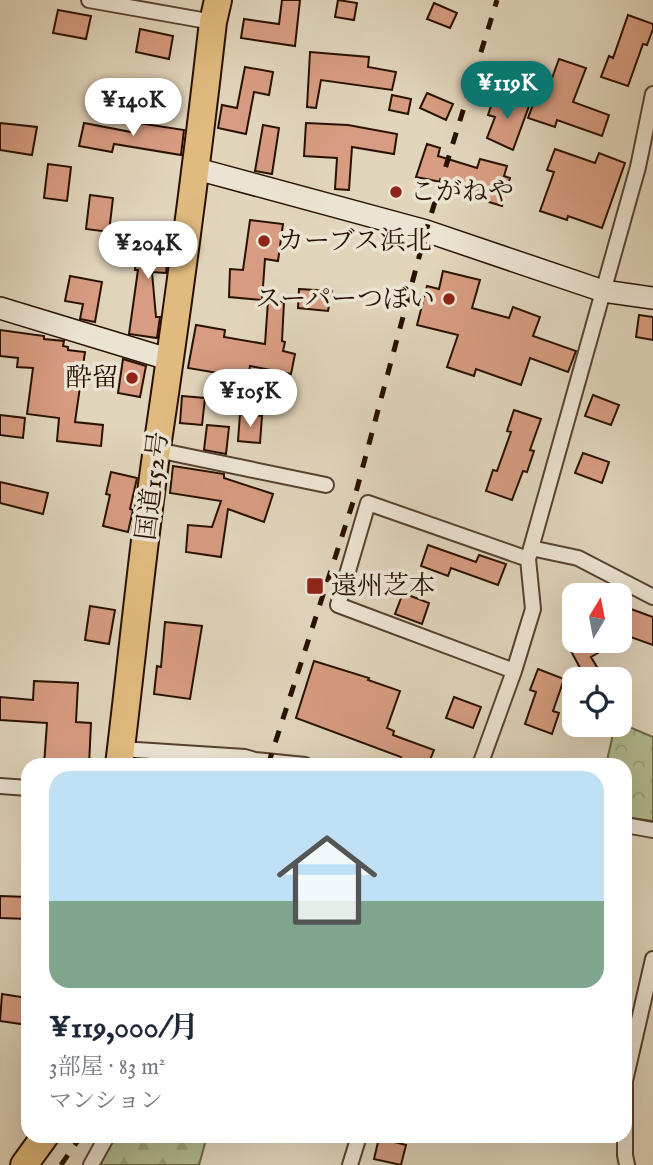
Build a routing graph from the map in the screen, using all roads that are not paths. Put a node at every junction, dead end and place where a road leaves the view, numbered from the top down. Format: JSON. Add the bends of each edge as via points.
{"nodes":[{"id":1,"x":89,"y":0,"type":"edge"},
{"id":2,"x":215,"y":11,"type":"edge"},
{"id":3,"x":653,"y":94,"type":"edge"},
{"id":4,"x":197,"y":169,"type":"junction"},
{"id":5,"x":603,"y":291,"type":"junction"},
{"id":6,"x":653,"y":299,"type":"edge"},
{"id":7,"x":0,"y":308,"type":"edge"},
{"id":8,"x":171,"y":360,"type":"junction"},
{"id":9,"x":157,"y":450,"type":"junction"},
{"id":10,"x":326,"y":485,"type":"dead end"},
{"id":11,"x":529,"y":553,"type":"junction"},
{"id":12,"x":653,"y":597,"type":"edge"},
{"id":13,"x":514,"y":671,"type":"junction"},
{"id":14,"x":120,"y":757,"type":"edge"},
{"id":15,"x":248,"y":758,"type":"edge"},
{"id":16,"x":483,"y":758,"type":"edge"},
{"id":17,"x":0,"y":786,"type":"edge"},
{"id":18,"x":21,"y":788,"type":"edge"},
{"id":19,"x":632,"y":826,"type":"edge"},
{"id":20,"x":653,"y":830,"type":"edge"},
{"id":21,"x":653,"y":959,"type":"edge"},
{"id":22,"x":632,"y":1050,"type":"edge"},
{"id":23,"x":40,"y":1143,"type":"edge"},
{"id":24,"x":103,"y":1143,"type":"edge"},
{"id":25,"x":357,"y":1143,"type":"edge"},
{"id":26,"x":625,"y":1143,"type":"edge"},
{"id":27,"x":24,"y":1165,"type":"edge"},
{"id":28,"x":91,"y":1165,"type":"edge"},
{"id":29,"x":350,"y":1165,"type":"edge"},
{"id":30,"x":627,"y":1165,"type":"edge"}],
"edges":[{"from":1,"to":2,"type":"street"},
{"from":2,"to":4,"type":"highway","name":"国道152号"},
{"from":3,"to":5,"type":"street"},
{"from":4,"to":5,"type":"street","via":[[426,230]]},
{"from":4,"to":8,"type":"highway","name":"国道152号"},
{"from":5,"to":6,"type":"street"},
{"from":5,"to":11,"type":"street"},
{"from":7,"to":8,"type":"street"},
{"from":8,"to":9,"type":"highway","name":"国道152号"},
{"from":9,"to":10,"type":"street"},
{"from":9,"to":14,"type":"highway","name":"国道152号"},
{"from":11,"to":12,"type":"street","via":[[578,558]]},
{"from":11,"to":13,"type":"street","via":[[533,608]]},
{"from":11,"to":13,"type":"street","via":[[368,503],[338,605]]},
{"from":13,"to":16,"type":"street"},
{"from":14,"to":15,"type":"street"},
{"from":17,"to":18,"type":"street"},
{"from":19,"to":20,"type":"street"},
{"from":21,"to":22,"type":"street"},
{"from":23,"to":27,"type":"highway"},
{"from":24,"to":28,"type":"street"},
{"from":25,"to":29,"type":"street"},
{"from":26,"to":30,"type":"street"}]}
